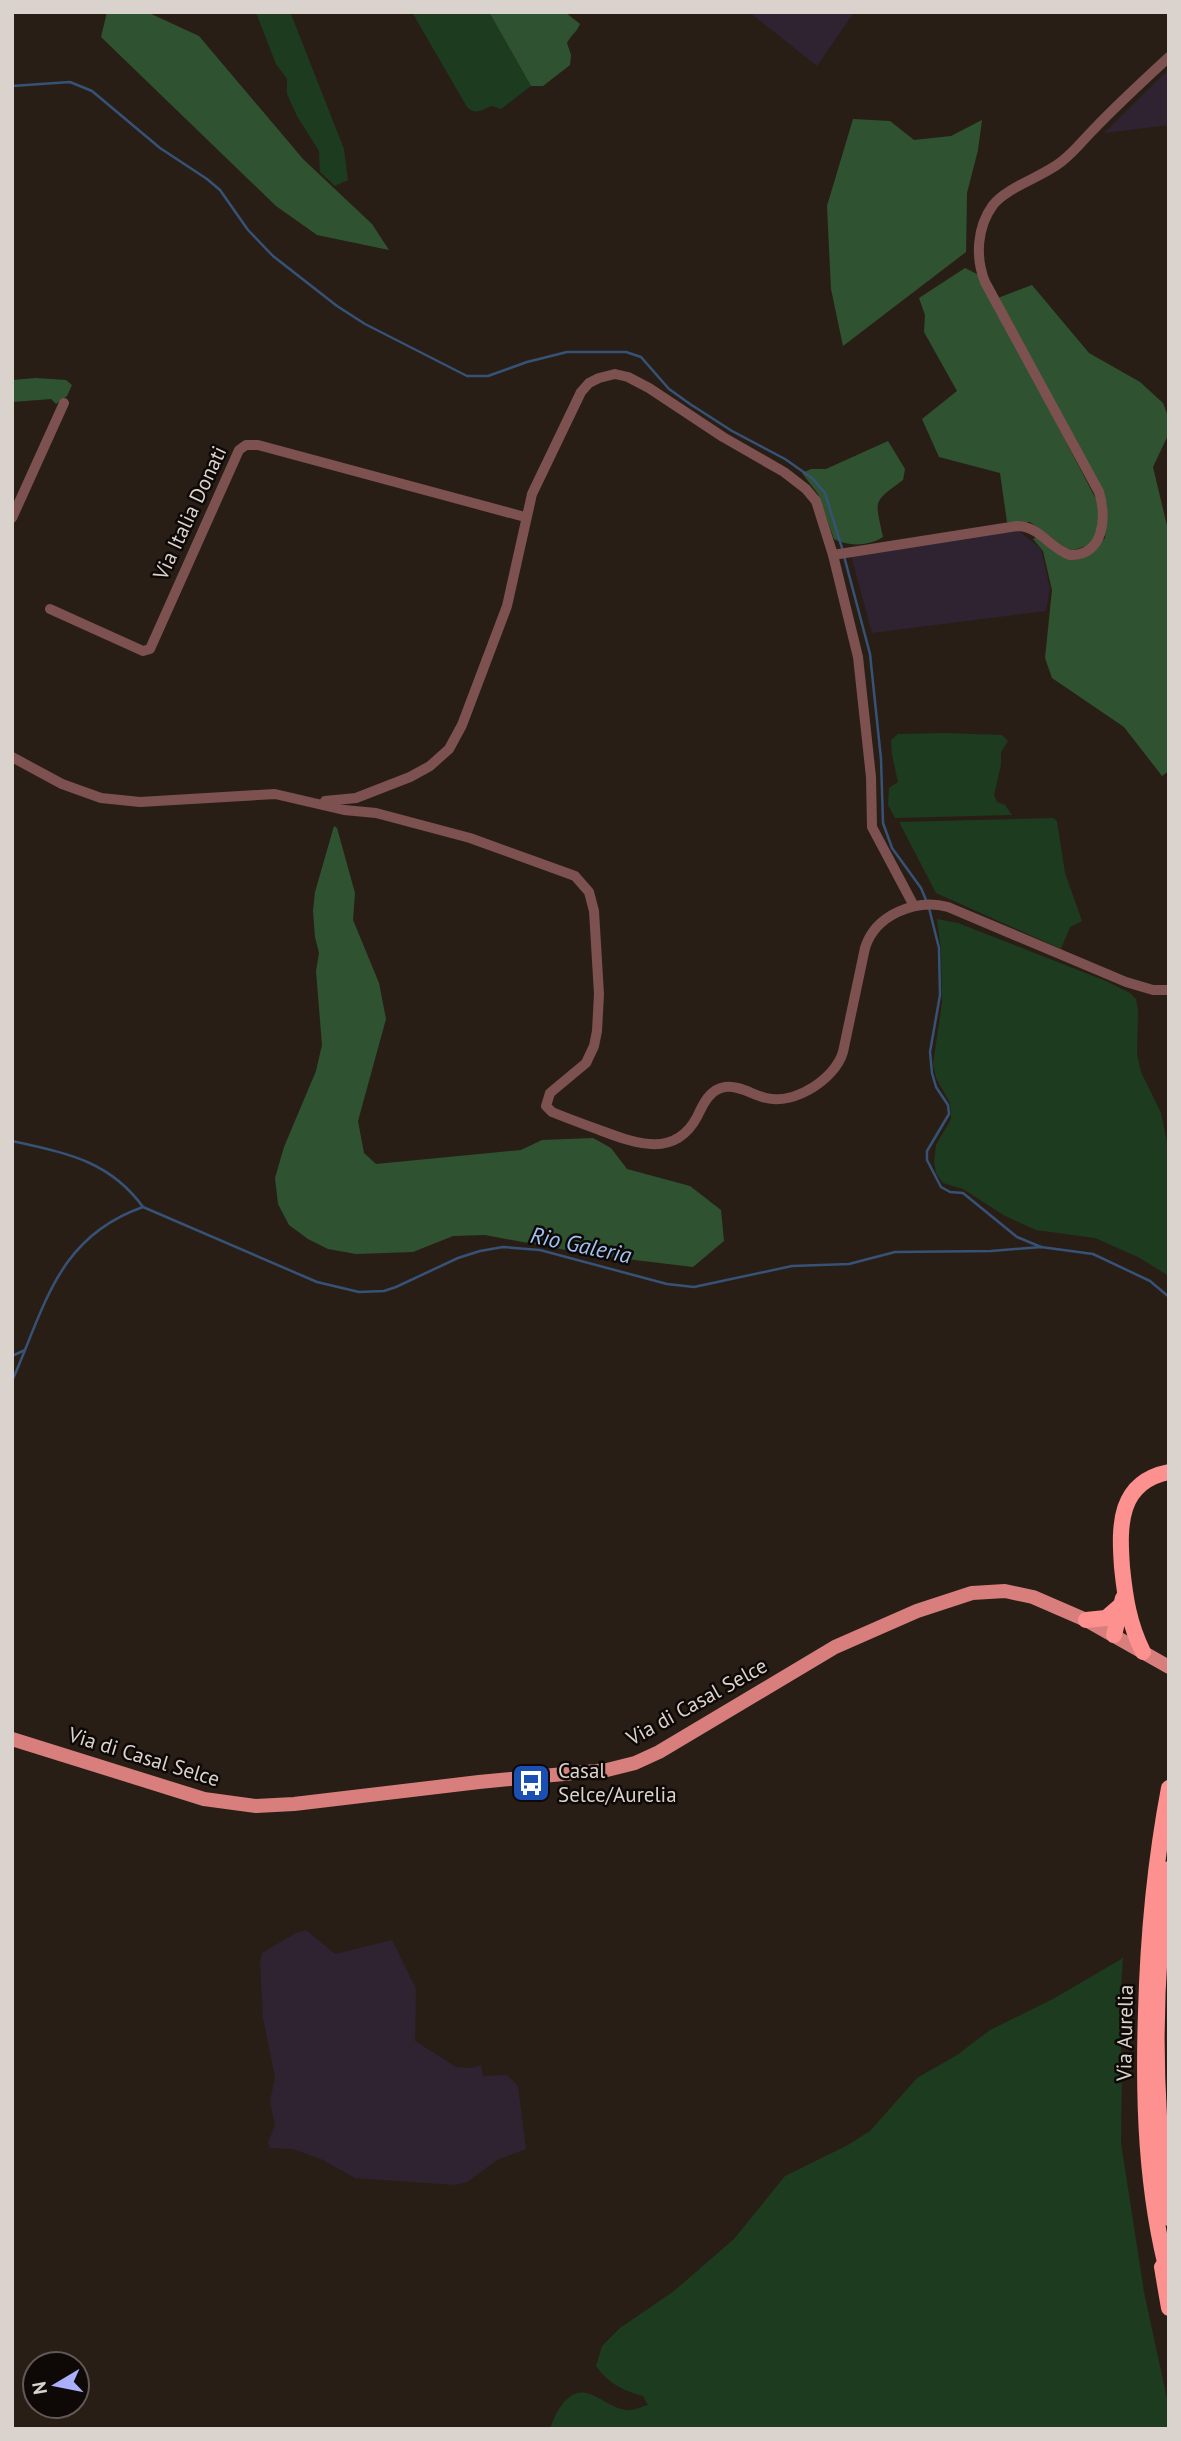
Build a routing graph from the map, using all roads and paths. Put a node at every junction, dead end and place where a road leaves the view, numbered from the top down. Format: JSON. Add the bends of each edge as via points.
{"nodes":[{"id":1,"x":1169,"y":57,"type":"edge"},
{"id":2,"x":64,"y":403,"type":"dead end"},
{"id":3,"x":525,"y":517,"type":"junction"},
{"id":4,"x":12,"y":518,"type":"edge"},
{"id":5,"x":840,"y":554,"type":"junction"},
{"id":6,"x":50,"y":609,"type":"dead end"},
{"id":7,"x":12,"y":757,"type":"edge"},
{"id":8,"x":319,"y":804,"type":"junction"},
{"id":9,"x":922,"y":905,"type":"junction"},
{"id":10,"x":1169,"y":990,"type":"edge"},
{"id":11,"x":1169,"y":1472,"type":"edge"},
{"id":12,"x":1125,"y":1604,"type":"junction"},
{"id":13,"x":1086,"y":1620,"type":"junction"},
{"id":14,"x":1114,"y":1635,"type":"junction"},
{"id":15,"x":1143,"y":1652,"type":"junction"},
{"id":16,"x":1169,"y":1667,"type":"edge"},
{"id":17,"x":12,"y":1739,"type":"edge"},
{"id":18,"x":1169,"y":1788,"type":"edge"},
{"id":19,"x":1168,"y":1876,"type":"edge"},
{"id":20,"x":1169,"y":1913,"type":"edge"},
{"id":21,"x":1169,"y":1988,"type":"edge"},
{"id":22,"x":1169,"y":2000,"type":"edge"},
{"id":23,"x":1167,"y":2182,"type":"edge"},
{"id":24,"x":1168,"y":2216,"type":"edge"},
{"id":25,"x":1161,"y":2247,"type":"junction"},
{"id":26,"x":1169,"y":2278,"type":"edge"},
{"id":27,"x":1169,"y":2308,"type":"edge"}],
"edges":[{"from":1,"to":5,"type":"street","via":[[1063,161],[996,201],[980,236],[979,263],[985,282],[1099,492],[1103,521],[1096,542],[1086,552],[1070,555],[1034,530],[1017,526]]},
{"from":2,"to":4,"type":"street"},
{"from":3,"to":5,"type":"street","via":[[580,392],[599,378],[620,374],[801,484],[819,507]]},
{"from":3,"to":6,"type":"street","name":"Via Italia Donati","via":[[246,445],[239,450],[150,649],[143,651]]},
{"from":3,"to":8,"type":"street","via":[[507,606],[449,749],[410,777],[356,798]]},
{"from":5,"to":9,"type":"street","via":[[859,664],[872,827]]},
{"from":7,"to":8,"type":"street","via":[[83,793],[118,801],[266,793]]},
{"from":8,"to":9,"type":"street","via":[[376,813],[470,838],[564,871],[583,883],[592,898],[595,918],[597,1031],[586,1063],[550,1093],[546,1105],[552,1112],[638,1143],[665,1143],[684,1134],[719,1088],[734,1087],[780,1099],[808,1090],[829,1076],[843,1052],[870,934],[884,920]]},
{"from":9,"to":10,"type":"street","via":[[948,907],[1140,987]]},
{"from":11,"to":12,"type":"highway","via":[[1143,1483],[1125,1507],[1120,1527]]},
{"from":12,"to":13,"type":"highway","via":[[1106,1618]]},
{"from":12,"to":14,"type":"highway","via":[[1123,1628]]},
{"from":12,"to":15,"type":"highway"},
{"from":13,"to":14,"type":"main road","name":"Via di Casal Selce"},
{"from":13,"to":17,"type":"main road","name":"Via di Casal Selce","via":[[1033,1597],[1005,1591],[972,1593],[835,1647],[659,1752],[607,1770],[256,1806],[217,1802]]},
{"from":14,"to":15,"type":"main road","name":"Via di Casal Selce"},
{"from":15,"to":16,"type":"main road","name":"Via di Casal Selce"},
{"from":18,"to":25,"type":"highway","name":"Via Aurelia","via":[[1155,1879],[1145,2046],[1149,2160]]},
{"from":19,"to":20,"type":"highway"},
{"from":19,"to":23,"type":"highway","name":"Via Aurelia","via":[[1157,2048],[1159,2130]]},
{"from":21,"to":22,"type":"highway"},
{"from":23,"to":24,"type":"highway","name":"Via Aurelia"},
{"from":25,"to":26,"type":"highway","name":"Via Aurelia"},
{"from":25,"to":27,"type":"highway"}]}
